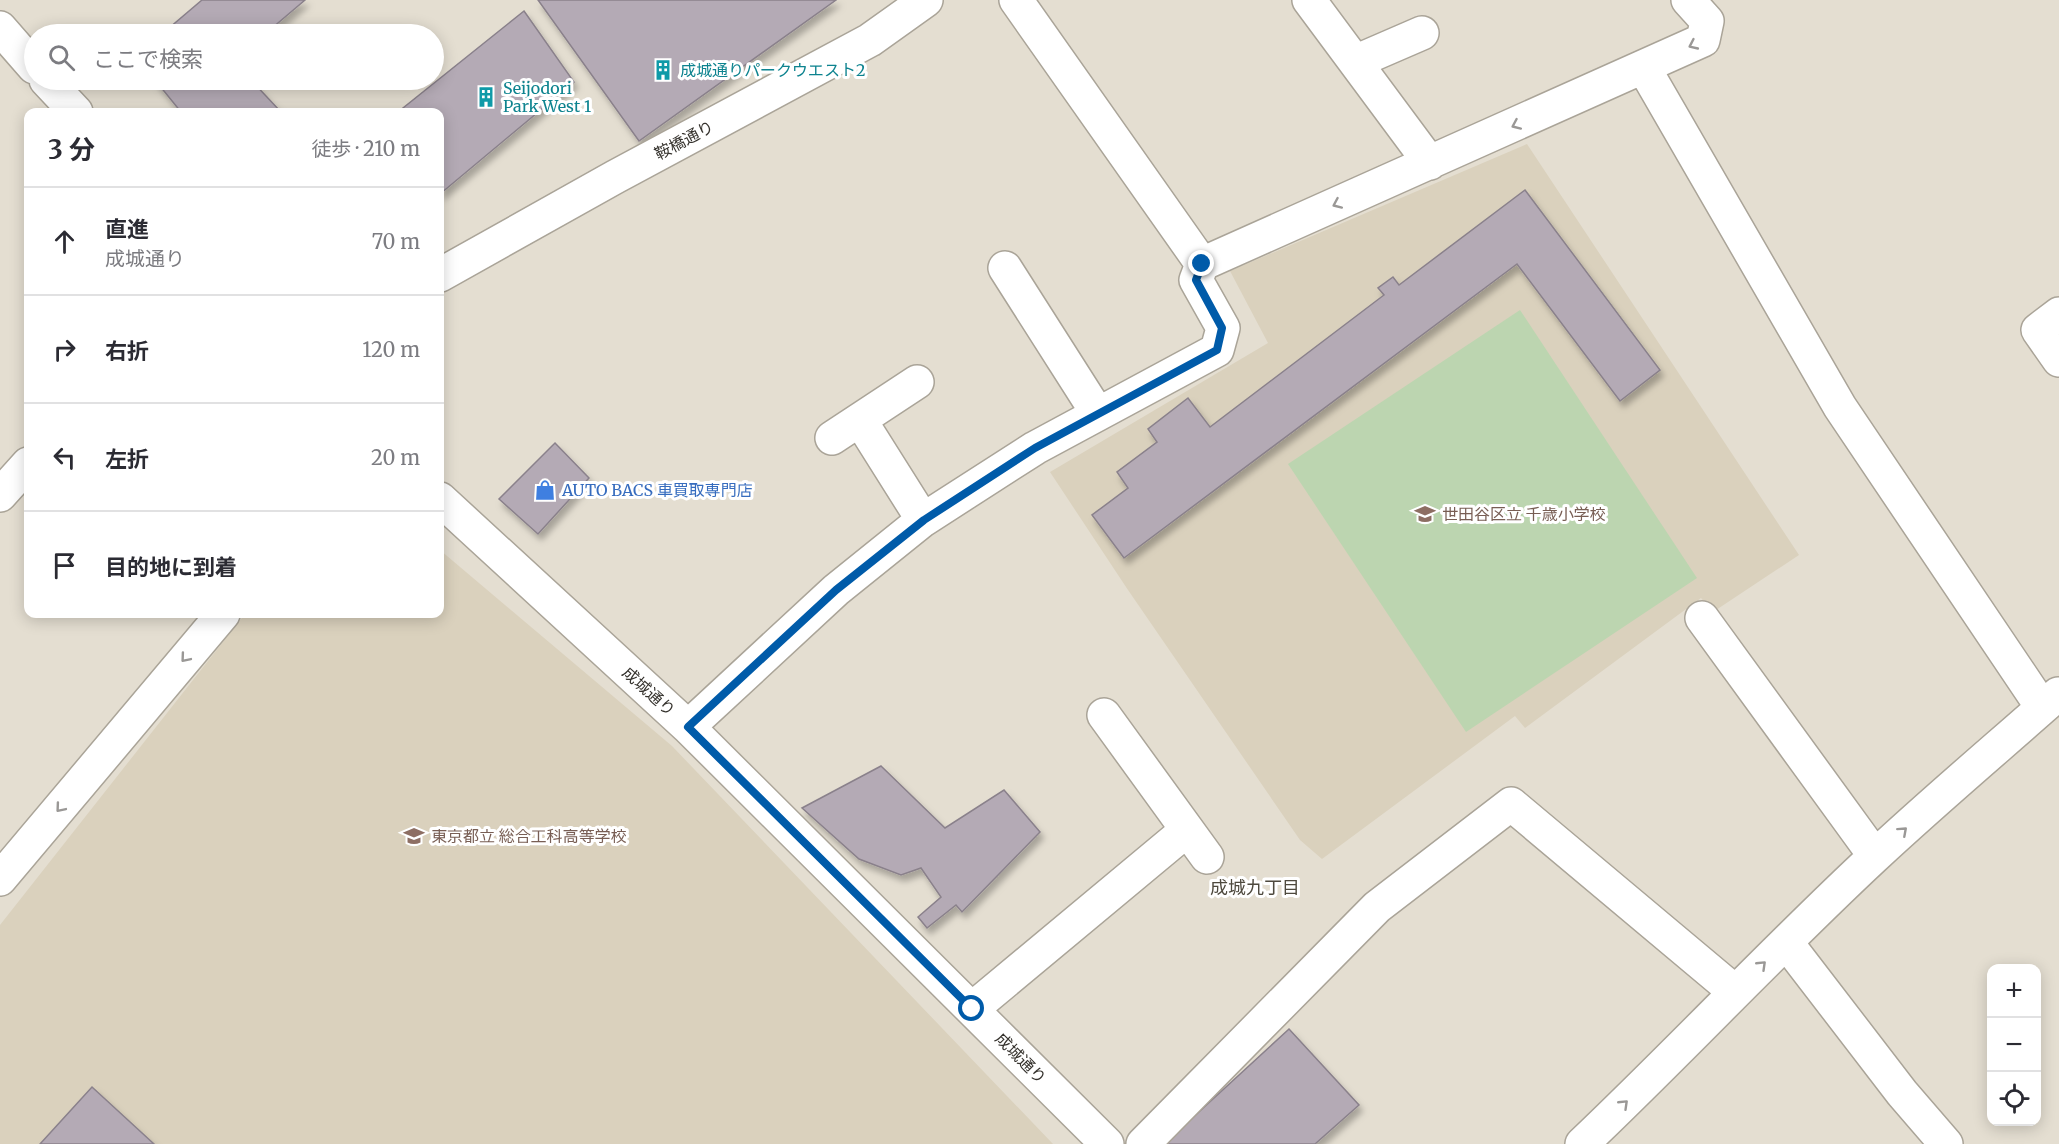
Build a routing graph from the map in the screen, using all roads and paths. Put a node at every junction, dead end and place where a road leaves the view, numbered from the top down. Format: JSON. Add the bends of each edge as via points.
{"nodes":[{"id":1,"x":926,"y":0,"type":"edge"},
{"id":2,"x":1016,"y":0,"type":"edge"},
{"id":3,"x":1309,"y":0,"type":"edge"},
{"id":4,"x":1688,"y":0,"type":"edge"},
{"id":5,"x":0,"y":28,"type":"edge"},
{"id":6,"x":1422,"y":33,"type":"dead end"},
{"id":7,"x":24,"y":56,"type":"edge"},
{"id":8,"x":1355,"y":62,"type":"junction"},
{"id":9,"x":1644,"y":68,"type":"junction"},
{"id":10,"x":55,"y":90,"type":"edge"},
{"id":11,"x":72,"y":108,"type":"edge"},
{"id":12,"x":1430,"y":163,"type":"junction"},
{"id":13,"x":1202,"y":264,"type":"junction"},
{"id":14,"x":1005,"y":268,"type":"dead end"},
{"id":15,"x":444,"y":273,"type":"edge"},
{"id":16,"x":2059,"y":314,"type":"edge"},
{"id":17,"x":2059,"y":360,"type":"edge"},
{"id":18,"x":917,"y":382,"type":"dead end"},
{"id":19,"x":1098,"y":414,"type":"junction"},
{"id":20,"x":860,"y":420,"type":"junction"},
{"id":21,"x":832,"y":438,"type":"dead end"},
{"id":22,"x":24,"y":468,"type":"edge"},
{"id":23,"x":0,"y":495,"type":"edge"},
{"id":24,"x":444,"y":503,"type":"edge"},
{"id":25,"x":924,"y":520,"type":"junction"},
{"id":26,"x":220,"y":618,"type":"edge"},
{"id":27,"x":1702,"y":618,"type":"dead end"},
{"id":28,"x":2051,"y":700,"type":"edge"},
{"id":29,"x":1104,"y":715,"type":"dead end"},
{"id":30,"x":688,"y":727,"type":"junction"},
{"id":31,"x":1187,"y":830,"type":"junction"},
{"id":32,"x":1875,"y":856,"type":"junction"},
{"id":33,"x":1207,"y":857,"type":"dead end"},
{"id":34,"x":0,"y":879,"type":"edge"},
{"id":35,"x":1786,"y":942,"type":"junction"},
{"id":36,"x":1734,"y":991,"type":"junction"},
{"id":37,"x":972,"y":1009,"type":"junction"},
{"id":38,"x":1107,"y":1144,"type":"edge"},
{"id":39,"x":1143,"y":1144,"type":"edge"},
{"id":40,"x":1582,"y":1144,"type":"edge"},
{"id":41,"x":1946,"y":1144,"type":"edge"}],
"edges":[{"from":1,"to":15,"type":"street","name":"鞍橋通り","via":[[870,40]]},
{"from":2,"to":13,"type":"street"},
{"from":3,"to":8,"type":"street"},
{"from":4,"to":9,"type":"street","one_way":true,"via":[[1707,21],[1703,40]]},
{"from":5,"to":7,"type":"street"},
{"from":6,"to":8,"type":"street"},
{"from":8,"to":12,"type":"street"},
{"from":9,"to":12,"type":"street","one_way":true},
{"from":9,"to":28,"type":"street","via":[[1840,407]]},
{"from":10,"to":11,"type":"street"},
{"from":12,"to":13,"type":"street","one_way":true},
{"from":13,"to":19,"type":"street","via":[[1196,280],[1222,328],[1217,350]]},
{"from":14,"to":19,"type":"street"},
{"from":16,"to":17,"type":"street","via":[[2038,330]]},
{"from":18,"to":20,"type":"street"},
{"from":19,"to":25,"type":"street","via":[[1035,448]]},
{"from":20,"to":21,"type":"street"},
{"from":20,"to":25,"type":"street"},
{"from":22,"to":23,"type":"street"},
{"from":24,"to":30,"type":"street","name":"成城通り"},
{"from":25,"to":30,"type":"street","via":[[836,590]]},
{"from":26,"to":34,"type":"street","one_way":true},
{"from":27,"to":32,"type":"street"},
{"from":32,"to":28,"type":"street","one_way":true},
{"from":29,"to":31,"type":"street"},
{"from":30,"to":37,"type":"street","name":"成城通り"},
{"from":31,"to":33,"type":"street"},
{"from":31,"to":37,"type":"street"},
{"from":32,"to":35,"type":"street"},
{"from":36,"to":35,"type":"street","one_way":true},
{"from":35,"to":41,"type":"street"},
{"from":36,"to":39,"type":"street","via":[[1511,804],[1377,907]]},
{"from":40,"to":36,"type":"street","one_way":true},
{"from":37,"to":38,"type":"street","name":"成城通り"}]}
